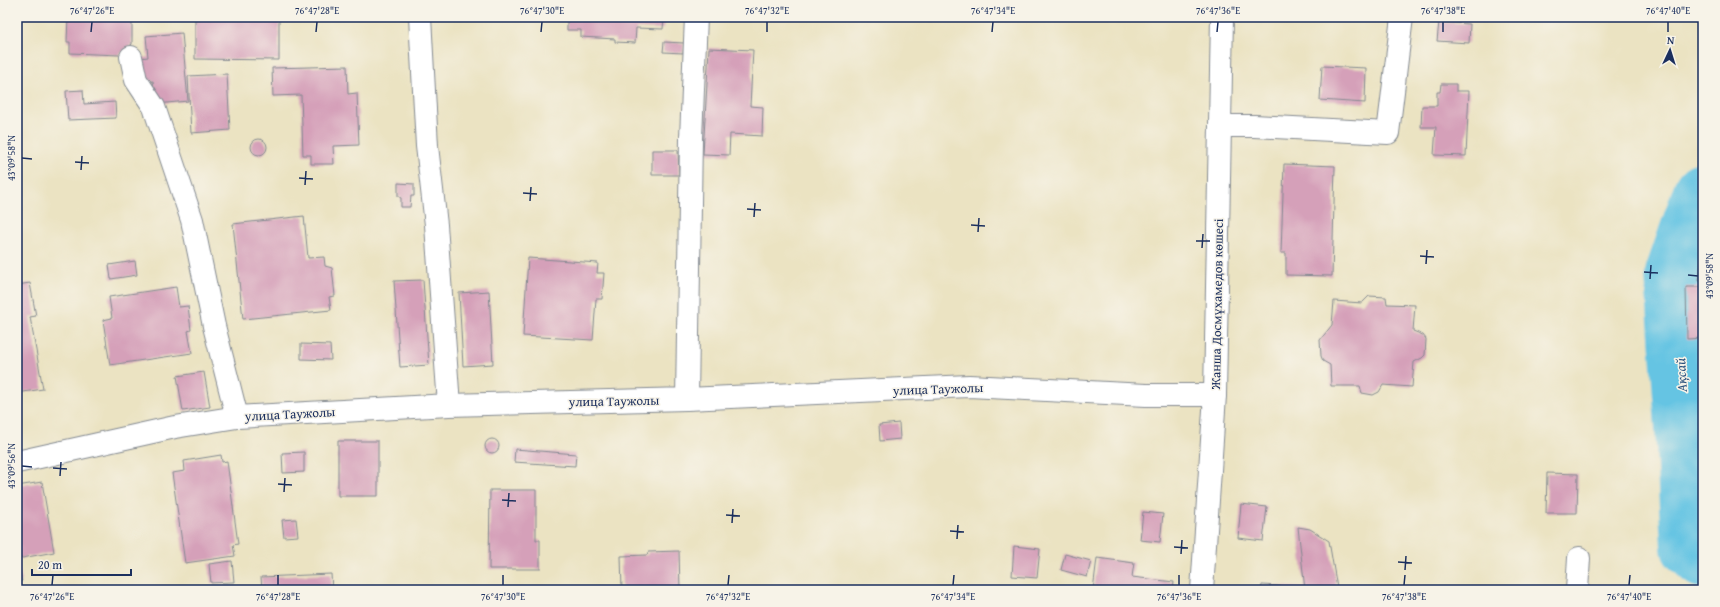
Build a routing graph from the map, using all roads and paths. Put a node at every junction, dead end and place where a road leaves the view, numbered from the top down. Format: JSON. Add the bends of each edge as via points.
{"nodes":[{"id":1,"x":420,"y":17,"type":"edge"},
{"id":2,"x":696,"y":17,"type":"edge"},
{"id":3,"x":1222,"y":17,"type":"edge"},
{"id":4,"x":1402,"y":17,"type":"edge"},
{"id":5,"x":131,"y":57,"type":"dead end"},
{"id":6,"x":1221,"y":126,"type":"junction"},
{"id":7,"x":1215,"y":395,"type":"junction"},
{"id":8,"x":688,"y":399,"type":"junction"},
{"id":9,"x":449,"y":405,"type":"junction"},
{"id":10,"x":237,"y":417,"type":"junction"},
{"id":11,"x":17,"y":462,"type":"edge"},
{"id":12,"x":1579,"y":558,"type":"dead end"},
{"id":13,"x":1202,"y":590,"type":"edge"},
{"id":14,"x":1577,"y":590,"type":"edge"}],
"edges":[{"from":1,"to":9,"type":"street","via":[[427,146],[436,225]]},
{"from":2,"to":8,"type":"street","via":[[691,138]]},
{"from":3,"to":6,"type":"street","name":"Жанша Досмұхамедов көшесі"},
{"from":4,"to":6,"type":"street","via":[[1388,133]]},
{"from":5,"to":10,"type":"street","via":[[136,80],[154,107],[192,220],[214,326]]},
{"from":6,"to":7,"type":"street","name":"Жанша Досмұхамедов көшесі"},
{"from":7,"to":8,"type":"street","name":"улица Таужолы","via":[[1146,395],[969,386]]},
{"from":7,"to":13,"type":"street","name":"Жанша Досмұхамедов көшесі"},
{"from":8,"to":9,"type":"street","name":"улица Таужолы"},
{"from":9,"to":10,"type":"street","name":"улица Таужолы"},
{"from":10,"to":11,"type":"street","name":"улица Таужолы","via":[[175,427]]},
{"from":12,"to":14,"type":"street"}]}
